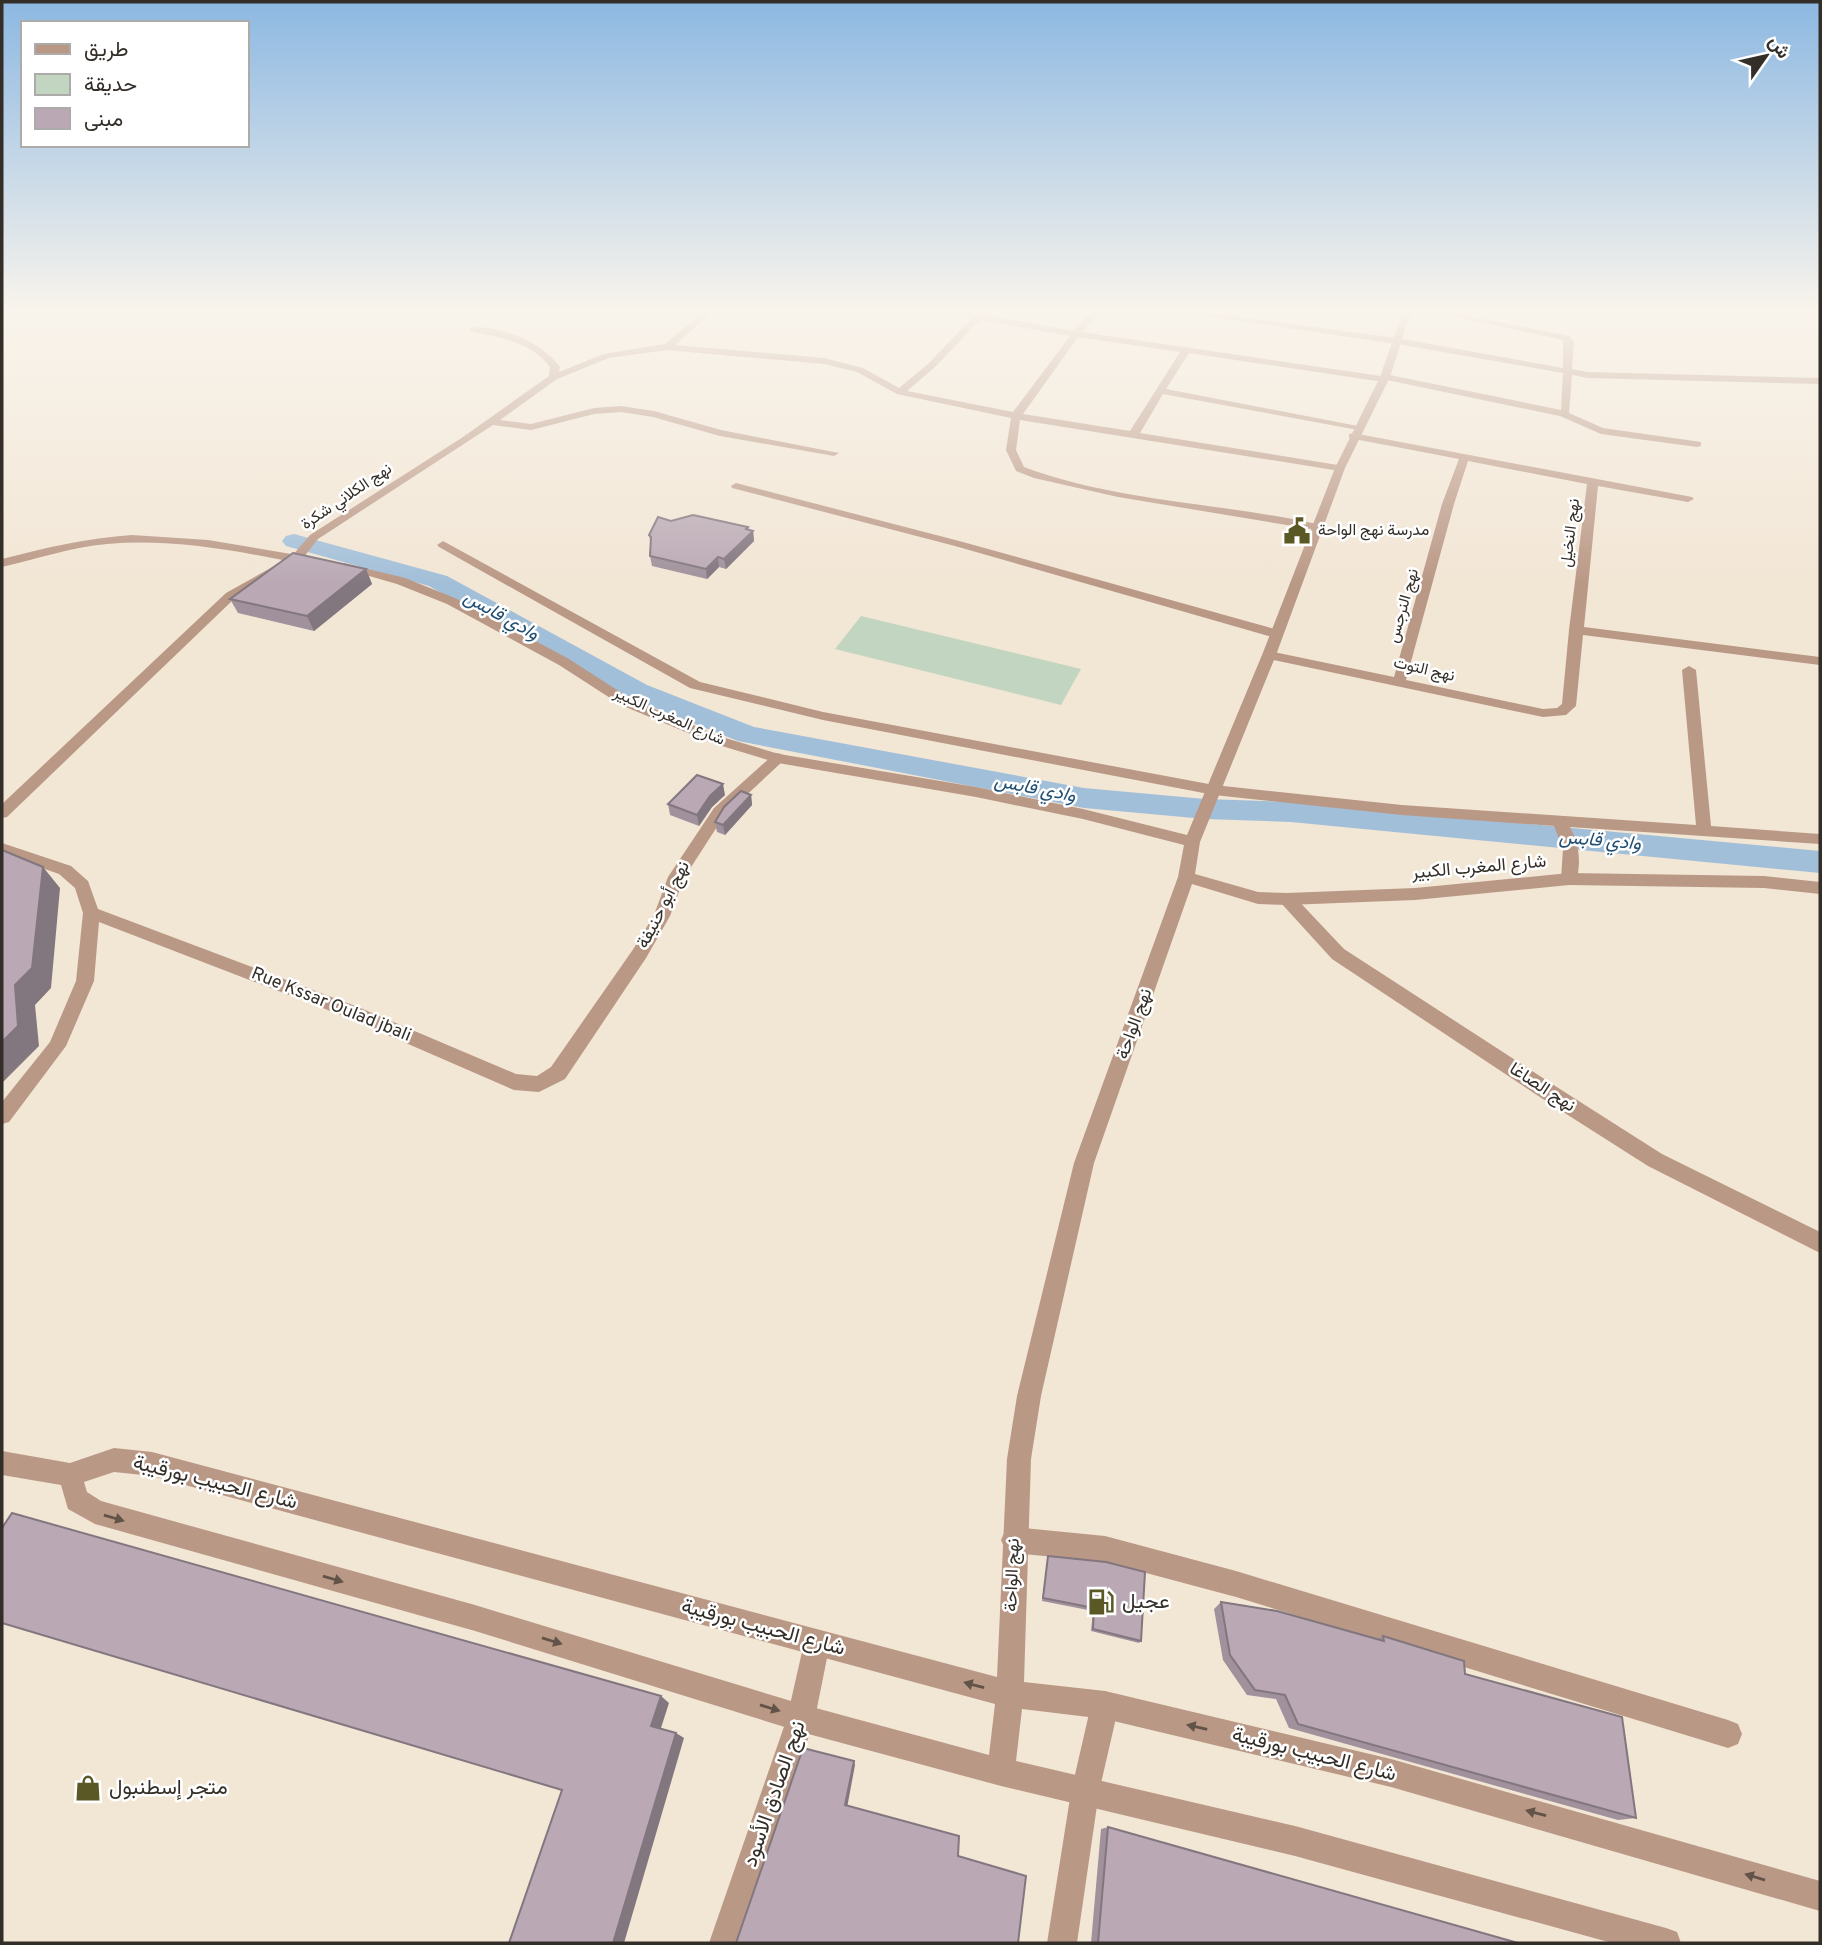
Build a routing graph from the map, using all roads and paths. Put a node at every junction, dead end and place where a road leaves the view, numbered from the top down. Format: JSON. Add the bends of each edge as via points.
{"nodes":[{"id":1,"x":519,"y":402,"type":"edge"},
{"id":2,"x":948,"y":402,"type":"edge"},
{"id":3,"x":1026,"y":402,"type":"edge"},
{"id":4,"x":1153,"y":402,"type":"edge"},
{"id":5,"x":1211,"y":402,"type":"edge"},
{"id":6,"x":1371,"y":402,"type":"edge"},
{"id":7,"x":1502,"y":402,"type":"edge"},
{"id":8,"x":1566,"y":402,"type":"edge"},
{"id":9,"x":1563,"y":414,"type":"junction"},
{"id":10,"x":1016,"y":416,"type":"junction"},
{"id":11,"x":491,"y":422,"type":"junction"},
{"id":12,"x":1355,"y":432,"type":"junction"},
{"id":13,"x":1133,"y":435,"type":"junction"},
{"id":14,"x":1697,"y":444,"type":"dead end"},
{"id":15,"x":834,"y":453,"type":"dead end"},
{"id":16,"x":1464,"y":459,"type":"junction"},
{"id":17,"x":1340,"y":468,"type":"junction"},
{"id":18,"x":1593,"y":482,"type":"junction"},
{"id":19,"x":736,"y":486,"type":"dead end"},
{"id":20,"x":1688,"y":499,"type":"dead end"},
{"id":21,"x":1317,"y":527,"type":"junction"},
{"id":22,"x":443,"y":545,"type":"dead end"},
{"id":23,"x":296,"y":559,"type":"junction"},
{"id":24,"x":2,"y":563,"type":"edge"},
{"id":25,"x":1575,"y":630,"type":"junction"},
{"id":26,"x":1277,"y":635,"type":"junction"},
{"id":27,"x":1269,"y":655,"type":"junction"},
{"id":28,"x":1820,"y":662,"type":"edge"},
{"id":29,"x":1689,"y":670,"type":"dead end"},
{"id":30,"x":1399,"y":682,"type":"junction"},
{"id":31,"x":1569,"y":706,"type":"joint"},
{"id":32,"x":778,"y":758,"type":"junction"},
{"id":33,"x":1214,"y":790,"type":"junction"},
{"id":34,"x":2,"y":813,"type":"edge"},
{"id":35,"x":1559,"y":821,"type":"junction"},
{"id":36,"x":1704,"y":832,"type":"junction"},
{"id":37,"x":1820,"y":839,"type":"edge"},
{"id":38,"x":1192,"y":842,"type":"junction"},
{"id":39,"x":2,"y":848,"type":"edge"},
{"id":40,"x":1185,"y":877,"type":"junction"},
{"id":41,"x":1569,"y":879,"type":"junction"},
{"id":42,"x":1820,"y":888,"type":"edge"},
{"id":43,"x":1287,"y":898,"type":"junction"},
{"id":44,"x":91,"y":913,"type":"junction"},
{"id":45,"x":564,"y":1063,"type":"joint"},
{"id":46,"x":2,"y":1116,"type":"edge"},
{"id":47,"x":1820,"y":1243,"type":"edge"},
{"id":48,"x":2,"y":1462,"type":"edge"},
{"id":49,"x":70,"y":1475,"type":"junction"},
{"id":50,"x":1014,"y":1540,"type":"junction"},
{"id":51,"x":817,"y":1643,"type":"junction"},
{"id":52,"x":1010,"y":1694,"type":"junction"},
{"id":53,"x":1105,"y":1705,"type":"junction"},
{"id":54,"x":801,"y":1717,"type":"junction"},
{"id":55,"x":1728,"y":1734,"type":"dead end"},
{"id":56,"x":1001,"y":1772,"type":"junction"},
{"id":57,"x":1085,"y":1791,"type":"junction"},
{"id":58,"x":1820,"y":1896,"type":"edge"},
{"id":59,"x":724,"y":1943,"type":"edge"},
{"id":60,"x":1062,"y":1943,"type":"edge"},
{"id":61,"x":1666,"y":1943,"type":"edge"}],
"edges":[{"from":1,"to":11,"type":"street","name":"نهج الكلاني شكرة"},
{"from":2,"to":10,"type":"street","name":"نهج الكلاني شكرة"},
{"from":3,"to":10,"type":"street"},
{"from":4,"to":13,"type":"street"},
{"from":5,"to":12,"type":"street","name":"نهج النخيل"},
{"from":6,"to":12,"type":"street","name":"نهج الواحة"},
{"from":7,"to":9,"type":"street"},
{"from":8,"to":9,"type":"street"},
{"from":9,"to":14,"type":"street","via":[[1601,431]]},
{"from":10,"to":13,"type":"street","name":"نهج الكلاني شكرة"},
{"from":10,"to":21,"type":"street","via":[[1011,450],[1020,468],[1038,476]]},
{"from":11,"to":15,"type":"street","via":[[531,427],[621,409]]},
{"from":11,"to":23,"type":"street","name":"نهج الكلاني شكرة","via":[[314,537]]},
{"from":12,"to":16,"type":"street","name":"نهج النخيل"},
{"from":12,"to":17,"type":"street","name":"نهج الواحة"},
{"from":13,"to":17,"type":"street","name":"نهج الكلاني شكرة"},
{"from":16,"to":18,"type":"street","name":"نهج النخيل"},
{"from":16,"to":30,"type":"street","name":"نهج النرجس"},
{"from":17,"to":21,"type":"street","name":"نهج الواحة"},
{"from":18,"to":20,"type":"street"},
{"from":18,"to":25,"type":"street","name":"نهج النخيل"},
{"from":19,"to":26,"type":"street"},
{"from":21,"to":26,"type":"street","name":"نهج الواحة"},
{"from":22,"to":33,"type":"street","via":[[695,685],[823,716]]},
{"from":23,"to":24,"type":"street","name":"شارع المغرب الكبير","via":[[197,542],[147,539],[105,540]]},
{"from":23,"to":32,"type":"street","name":"شارع المغرب الكبير","via":[[401,581],[450,601],[564,662],[626,702],[717,740]]},
{"from":23,"to":34,"type":"street","name":"نهج الكلاني شكرة","via":[[230,596]]},
{"from":25,"to":28,"type":"street"},
{"from":25,"to":31,"type":"street","name":"نهج النخيل"},
{"from":26,"to":27,"type":"street","name":"نهج الواحة"},
{"from":27,"to":30,"type":"street","name":"نهج التوت"},
{"from":27,"to":33,"type":"street","name":"نهج الواحة"},
{"from":29,"to":36,"type":"street"},
{"from":30,"to":31,"type":"street","name":"نهج التوت","via":[[1543,713],[1561,712]]},
{"from":32,"to":38,"type":"street","name":"شارع المغرب الكبير","via":[[976,792]]},
{"from":32,"to":45,"type":"street","name":"نهج أبو حنيفة","via":[[706,831],[676,877],[662,916],[640,953]]},
{"from":33,"to":35,"type":"street"},
{"from":33,"to":38,"type":"street","name":"نهج الواحة"},
{"from":35,"to":36,"type":"street"},
{"from":35,"to":41,"type":"street","via":[[1574,858]]},
{"from":36,"to":37,"type":"street"},
{"from":38,"to":40,"type":"street","name":"نهج الواحة"},
{"from":39,"to":44,"type":"street","via":[[65,870],[82,885]]},
{"from":40,"to":43,"type":"street","name":"شارع المغرب الكبير","via":[[1258,898]]},
{"from":40,"to":50,"type":"street","name":"نهج الواحة","via":[[1084,1163],[1029,1396],[1019,1458]]},
{"from":41,"to":42,"type":"street","name":"شارع المغرب الكبير","via":[[1751,881]]},
{"from":41,"to":43,"type":"street","name":"شارع المغرب الكبير","via":[[1415,894]]},
{"from":43,"to":47,"type":"street","name":"نهج الصاغا","via":[[1338,954],[1556,1097],[1655,1160]]},
{"from":44,"to":45,"type":"street","name":"Rue Kssar Oulad jbali","via":[[352,1012],[514,1082],[539,1084]]},
{"from":44,"to":46,"type":"street","via":[[85,981],[57,1046]]},
{"from":48,"to":49,"type":"street"},
{"from":49,"to":51,"type":"street","name":"شارع الحبيب بورقيبة","via":[[114,1460],[152,1464]]},
{"from":49,"to":54,"type":"street","one_way":true,"via":[[77,1500],[95,1512],[475,1618]]},
{"from":50,"to":52,"type":"street","name":"نهج الواحة"},
{"from":50,"to":55,"type":"street","via":[[1105,1549],[1237,1584]]},
{"from":52,"to":51,"type":"street","name":"شارع الحبيب بورقيبة","one_way":true},
{"from":51,"to":54,"type":"street","name":"نهج الصادق الأسود"},
{"from":52,"to":53,"type":"street","name":"شارع الحبيب بورقيبة"},
{"from":52,"to":56,"type":"street","name":"نهج الواحة"},
{"from":53,"to":57,"type":"street"},
{"from":58,"to":53,"type":"street","name":"شارع الحبيب بورقيبة","one_way":true,"via":[[1391,1773]]},
{"from":54,"to":56,"type":"street"},
{"from":54,"to":59,"type":"street","name":"نهج الصادق الأسود"},
{"from":56,"to":57,"type":"street"},
{"from":57,"to":60,"type":"street"},
{"from":57,"to":61,"type":"street","via":[[1295,1841]]}]}
